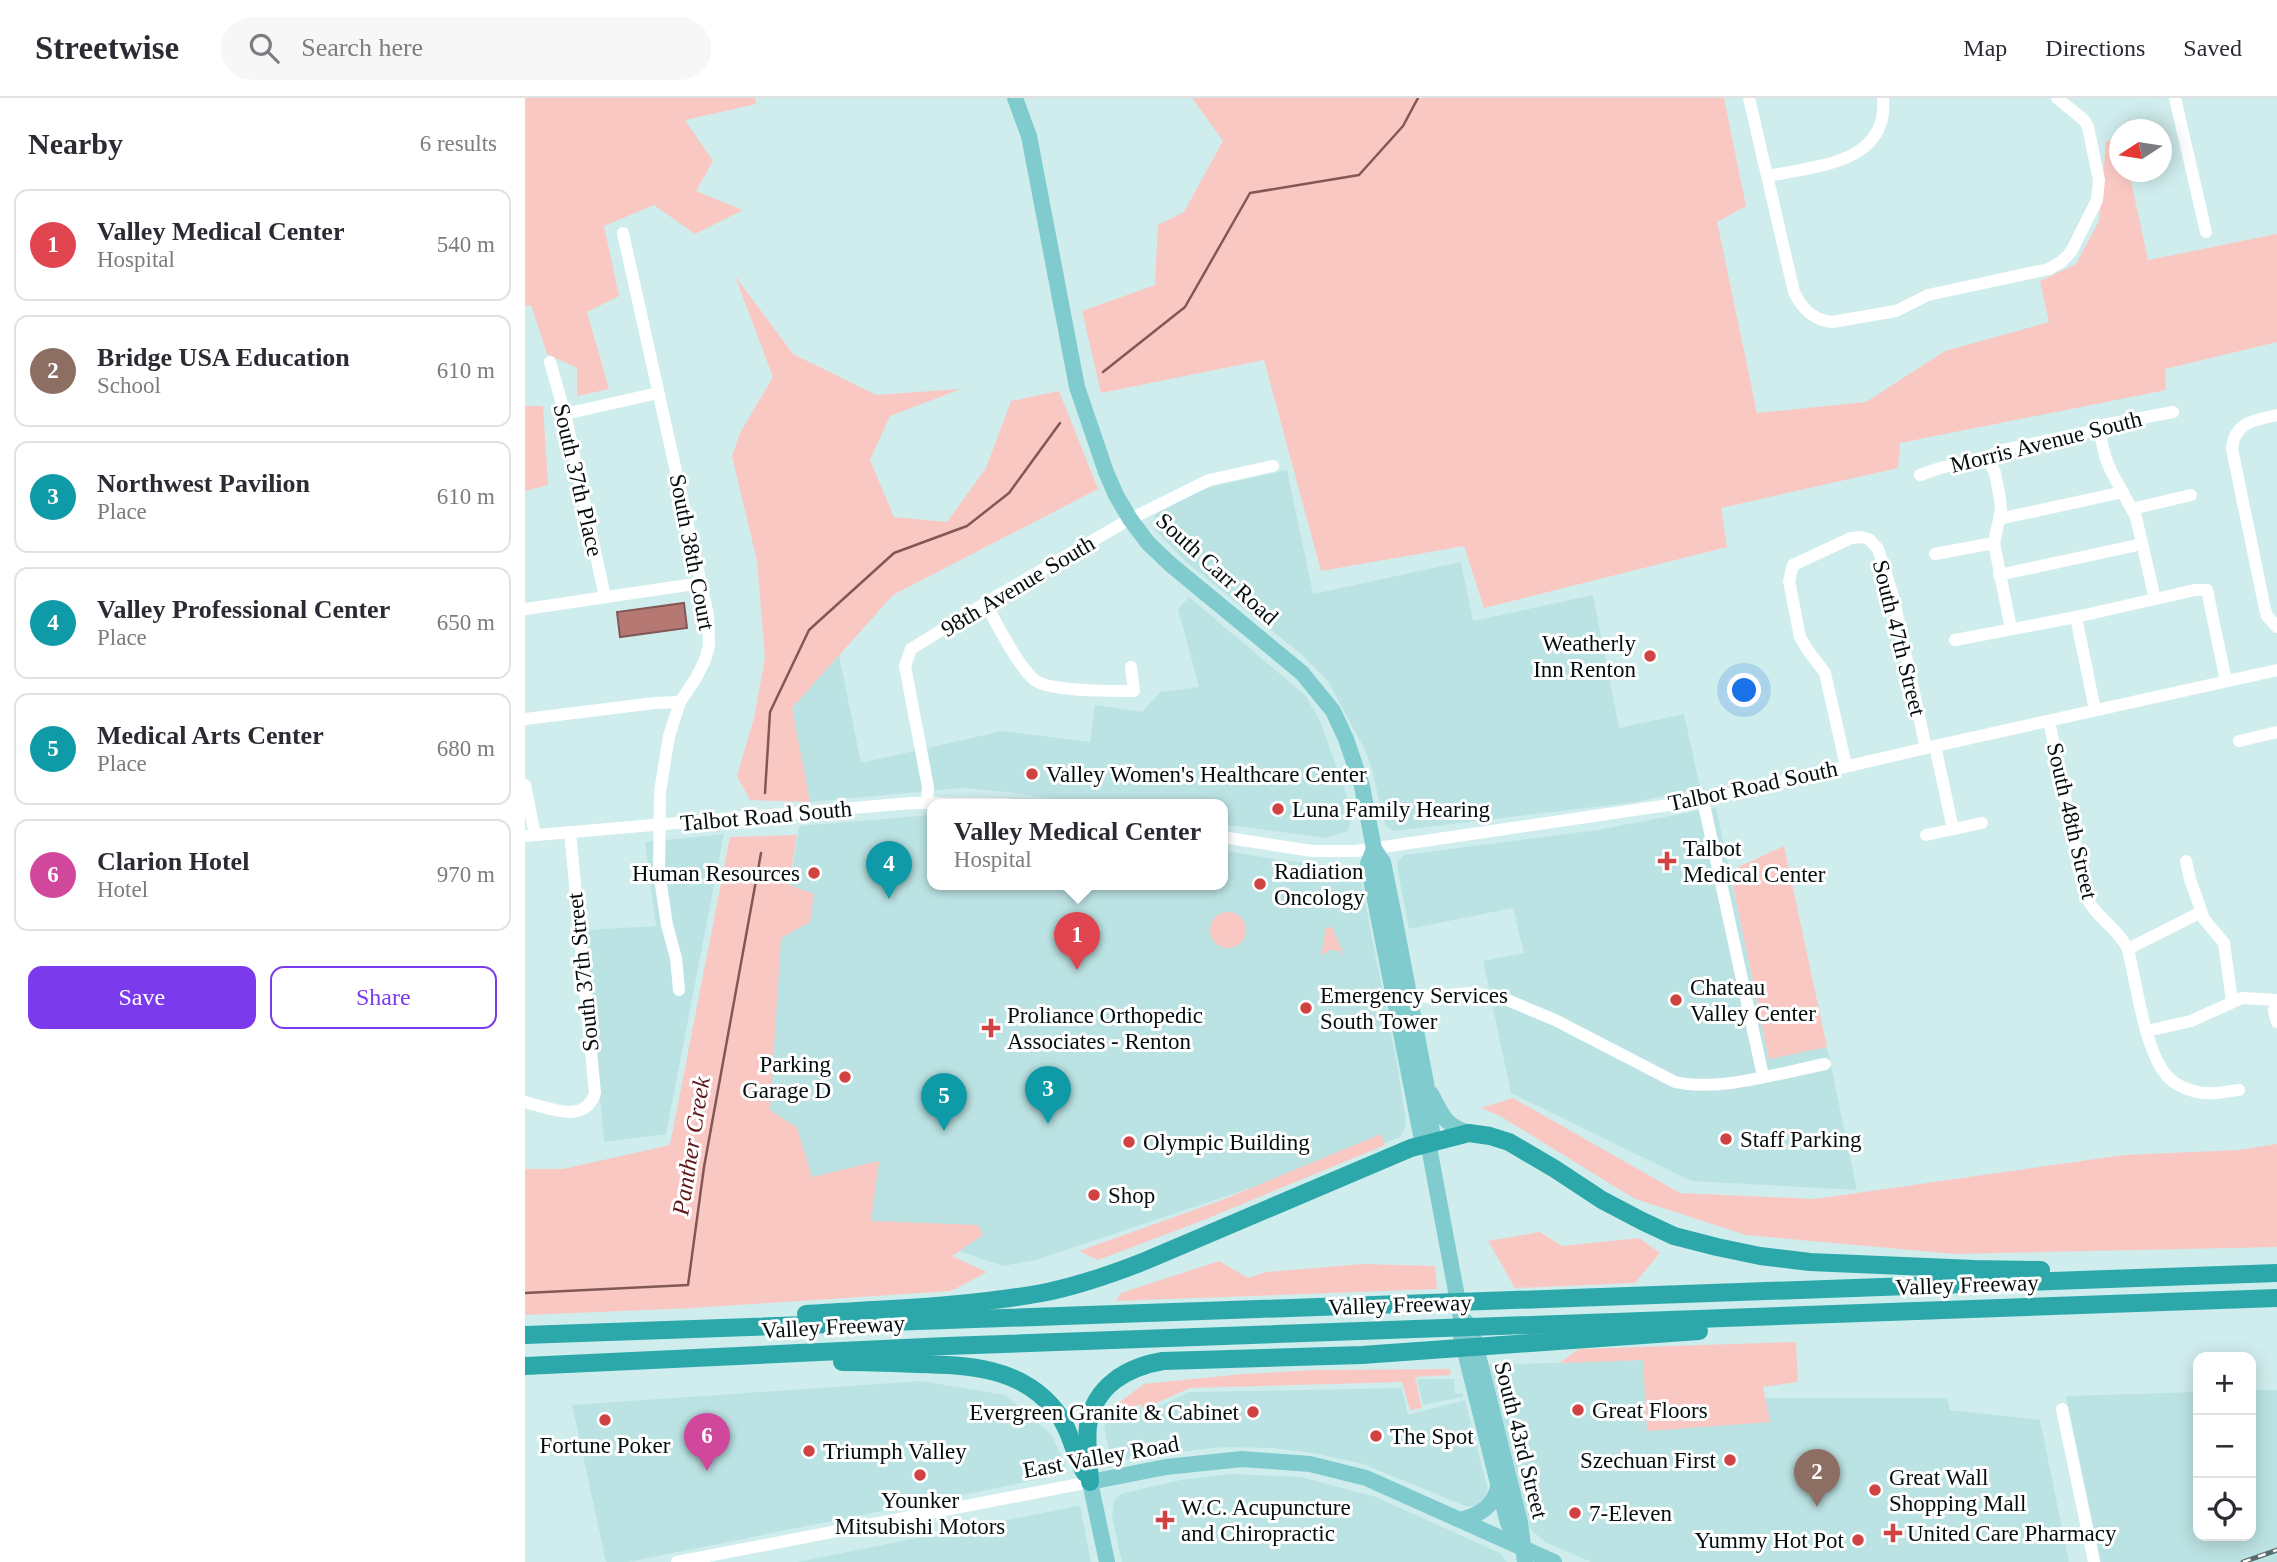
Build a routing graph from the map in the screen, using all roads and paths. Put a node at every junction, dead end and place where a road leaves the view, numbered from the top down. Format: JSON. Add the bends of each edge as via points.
{"nodes":[{"id":1,"x":1015,"y":98,"type":"edge"},
{"id":2,"x":1749,"y":98,"type":"edge"},
{"id":3,"x":1883,"y":98,"type":"edge"},
{"id":4,"x":2056,"y":98,"type":"edge"},
{"id":5,"x":2175,"y":98,"type":"edge"},
{"id":6,"x":1768,"y":176,"type":"junction"},
{"id":7,"x":2206,"y":232,"type":"dead end"},
{"id":8,"x":622,"y":233,"type":"dead end"},
{"id":9,"x":550,"y":362,"type":"dead end"},
{"id":10,"x":658,"y":393,"type":"junction"},
{"id":11,"x":2173,"y":411,"type":"dead end"},
{"id":12,"x":565,"y":414,"type":"junction"},
{"id":13,"x":2277,"y":415,"type":"edge"},
{"id":14,"x":2098,"y":426,"type":"junction"},
{"id":15,"x":1987,"y":457,"type":"junction"},
{"id":16,"x":1273,"y":466,"type":"dead end"},
{"id":17,"x":1920,"y":475,"type":"dead end"},
{"id":18,"x":2123,"y":492,"type":"junction"},
{"id":19,"x":2191,"y":495,"type":"dead end"},
{"id":20,"x":2132,"y":509,"type":"junction"},
{"id":21,"x":1130,"y":519,"type":"junction"},
{"id":22,"x":1999,"y":519,"type":"junction"},
{"id":23,"x":1994,"y":543,"type":"junction"},
{"id":24,"x":2142,"y":544,"type":"junction"},
{"id":25,"x":1935,"y":554,"type":"dead end"},
{"id":26,"x":2000,"y":575,"type":"junction"},
{"id":27,"x":701,"y":583,"type":"junction"},
{"id":28,"x":605,"y":597,"type":"junction"},
{"id":29,"x":2155,"y":599,"type":"junction"},
{"id":30,"x":985,"y":603,"type":"junction"},
{"id":31,"x":525,"y":609,"type":"edge"},
{"id":32,"x":2076,"y":617,"type":"junction"},
{"id":33,"x":2277,"y":627,"type":"edge"},
{"id":34,"x":2011,"y":629,"type":"junction"},
{"id":35,"x":1955,"y":640,"type":"dead end"},
{"id":36,"x":1131,"y":667,"type":"dead end"},
{"id":37,"x":2277,"y":670,"type":"edge"},
{"id":38,"x":2226,"y":681,"type":"junction"},
{"id":39,"x":681,"y":702,"type":"junction"},
{"id":40,"x":2095,"y":710,"type":"junction"},
{"id":41,"x":525,"y":719,"type":"edge"},
{"id":42,"x":2049,"y":721,"type":"junction"},
{"id":43,"x":2277,"y":732,"type":"edge"},
{"id":44,"x":2239,"y":741,"type":"dead end"},
{"id":45,"x":1930,"y":747,"type":"junction"},
{"id":46,"x":1846,"y":766,"type":"junction"},
{"id":47,"x":525,"y":785,"type":"edge"},
{"id":48,"x":1703,"y":800,"type":"junction"},
{"id":49,"x":927,"y":802,"type":"joint"},
{"id":50,"x":1982,"y":823,"type":"dead end"},
{"id":51,"x":659,"y":825,"type":"junction"},
{"id":52,"x":1954,"y":829,"type":"junction"},
{"id":53,"x":569,"y":832,"type":"junction"},
{"id":54,"x":1926,"y":835,"type":"dead end"},
{"id":55,"x":530,"y":836,"type":"edge"},
{"id":56,"x":1228,"y":838,"type":"edge"},
{"id":57,"x":1374,"y":849,"type":"junction"},
{"id":58,"x":2186,"y":861,"type":"dead end"},
{"id":59,"x":2201,"y":912,"type":"junction"},
{"id":60,"x":2129,"y":948,"type":"junction"},
{"id":61,"x":679,"y":990,"type":"dead end"},
{"id":62,"x":1410,"y":998,"type":"junction"},
{"id":63,"x":2276,"y":1000,"type":"edge"},
{"id":64,"x":2232,"y":1001,"type":"junction"},
{"id":65,"x":2277,"y":1022,"type":"edge"},
{"id":66,"x":2147,"y":1031,"type":"junction"},
{"id":67,"x":1825,"y":1064,"type":"dead end"},
{"id":68,"x":1763,"y":1076,"type":"junction"},
{"id":69,"x":1426,"y":1083,"type":"junction"},
{"id":70,"x":2239,"y":1090,"type":"dead end"},
{"id":71,"x":525,"y":1102,"type":"edge"},
{"id":72,"x":1469,"y":1133,"type":"junction"},
{"id":73,"x":1428,"y":1142,"type":"junction"},
{"id":74,"x":2277,"y":1273,"type":"edge"},
{"id":75,"x":2167,"y":1276,"type":"junction"},
{"id":76,"x":2277,"y":1280,"type":"edge"},
{"id":77,"x":2277,"y":1298,"type":"edge"},
{"id":78,"x":1859,"y":1314,"type":"junction"},
{"id":79,"x":701,"y":1329,"type":"junction"},
{"id":80,"x":525,"y":1335,"type":"edge"},
{"id":81,"x":525,"y":1344,"type":"edge"},
{"id":82,"x":1472,"y":1360,"type":"junction"},
{"id":83,"x":642,"y":1362,"type":"junction"},
{"id":84,"x":525,"y":1366,"type":"edge"},
{"id":85,"x":2062,"y":1409,"type":"dead end"},
{"id":86,"x":1090,"y":1482,"type":"junction"},
{"id":87,"x":1499,"y":1484,"type":"junction"},
{"id":88,"x":1460,"y":1520,"type":"junction"},
{"id":89,"x":1524,"y":1555,"type":"edge"},
{"id":90,"x":677,"y":1562,"type":"edge"},
{"id":91,"x":1107,"y":1562,"type":"edge"},
{"id":92,"x":1554,"y":1562,"type":"edge"},
{"id":93,"x":2094,"y":1562,"type":"edge"}],
"edges":[{"from":1,"to":21,"type":"main road","name":"South Carr Road","via":[[1029,136],[1077,387],[1106,472]]},
{"from":2,"to":6,"type":"street"},
{"from":3,"to":6,"type":"street","via":[[1882,122],[1864,149],[1853,156]]},
{"from":4,"to":6,"type":"street","via":[[2088,127],[2099,180],[2097,200],[2071,252],[2049,269],[1928,295],[1896,311],[1832,322],[1805,310],[1794,292]]},
{"from":5,"to":7,"type":"street"},
{"from":8,"to":10,"type":"street","name":"South 38th Court"},
{"from":9,"to":12,"type":"street","name":"South 37th Place"},
{"from":10,"to":12,"type":"street"},
{"from":10,"to":27,"type":"street","name":"South 38th Court"},
{"from":11,"to":14,"type":"street","name":"Morris Avenue South"},
{"from":12,"to":28,"type":"street","name":"South 37th Place"},
{"from":13,"to":33,"type":"street","via":[[2247,422],[2236,433],[2232,449],[2267,617]]},
{"from":14,"to":15,"type":"street","name":"Morris Avenue South"},
{"from":14,"to":18,"type":"street","via":[[2105,456]]},
{"from":15,"to":17,"type":"street","name":"Morris Avenue South"},
{"from":15,"to":22,"type":"street","via":[[2000,499]]},
{"from":16,"to":21,"type":"street","name":"98th Avenue South","via":[[1209,480]]},
{"from":18,"to":20,"type":"street"},
{"from":18,"to":22,"type":"street"},
{"from":19,"to":20,"type":"street"},
{"from":20,"to":24,"type":"street"},
{"from":21,"to":30,"type":"street","name":"98th Avenue South"},
{"from":21,"to":57,"type":"main road","name":"South Carr Road","via":[[1170,564],[1302,673],[1333,711],[1357,767]]},
{"from":22,"to":23,"type":"street"},
{"from":23,"to":25,"type":"street"},
{"from":23,"to":26,"type":"street"},
{"from":24,"to":26,"type":"street"},
{"from":24,"to":29,"type":"street"},
{"from":26,"to":34,"type":"street"},
{"from":27,"to":28,"type":"street"},
{"from":27,"to":39,"type":"street","name":"South 38th Court","via":[[709,646]]},
{"from":28,"to":31,"type":"street"},
{"from":29,"to":32,"type":"street"},
{"from":29,"to":38,"type":"street","via":[[2207,590]]},
{"from":30,"to":36,"type":"street","via":[[1027,673],[1038,682],[1051,687],[1134,691]]},
{"from":30,"to":49,"type":"street","name":"98th Avenue South","via":[[908,654],[905,666]]},
{"from":32,"to":34,"type":"street"},
{"from":32,"to":40,"type":"street"},
{"from":34,"to":35,"type":"street"},
{"from":37,"to":38,"type":"street","name":"Talbot Road South"},
{"from":38,"to":40,"type":"street","name":"Talbot Road South"},
{"from":39,"to":41,"type":"street"},
{"from":39,"to":51,"type":"street","name":"South 38th Court","via":[[664,759]]},
{"from":40,"to":42,"type":"street","name":"Talbot Road South"},
{"from":42,"to":45,"type":"street","name":"Talbot Road South"},
{"from":42,"to":60,"type":"street","name":"South 48th Street","via":[[2086,896]]},
{"from":43,"to":44,"type":"street"},
{"from":45,"to":46,"type":"street","name":"Talbot Road South"},
{"from":45,"to":46,"type":"street","name":"South 47th Street","via":[[1878,549],[1869,539],[1851,538],[1794,565],[1789,581],[1800,637],[1825,673]]},
{"from":45,"to":52,"type":"street","name":"South 47th Street"},
{"from":46,"to":48,"type":"street","name":"Talbot Road South"},
{"from":47,"to":55,"type":"street"},
{"from":48,"to":57,"type":"street","name":"Talbot Road South"},
{"from":48,"to":68,"type":"street"},
{"from":49,"to":51,"type":"street","name":"Talbot Road South"},
{"from":50,"to":52,"type":"street"},
{"from":51,"to":53,"type":"street","name":"Talbot Road South"},
{"from":51,"to":61,"type":"street","name":"South 38th Court","via":[[659,872]]},
{"from":52,"to":54,"type":"street"},
{"from":53,"to":55,"type":"street","name":"Talbot Road South"},
{"from":53,"to":71,"type":"street","name":"South 37th Street","via":[[595,1093],[585,1109],[566,1112]]},
{"from":56,"to":57,"type":"street","name":"Talbot Road South","via":[[1312,851]]},
{"from":57,"to":62,"type":"main road","name":"South 43rd Street","via":[[1383,862]]},
{"from":57,"to":73,"type":"main road","name":"South 43rd Street","via":[[1368,866],[1421,1135]]},
{"from":58,"to":59,"type":"street"},
{"from":59,"to":60,"type":"street"},
{"from":59,"to":64,"type":"street","via":[[2224,943]]},
{"from":60,"to":66,"type":"street","name":"South 48th Street"},
{"from":62,"to":68,"type":"street","via":[[1472,993],[1505,999],[1675,1082],[1701,1086]]},
{"from":62,"to":69,"type":"main road","name":"South 43rd Street"},
{"from":63,"to":64,"type":"street"},
{"from":63,"to":65,"type":"street"},
{"from":64,"to":66,"type":"street","via":[[2191,1021]]},
{"from":66,"to":70,"type":"street","name":"South 48th Street","via":[[2160,1065],[2177,1084],[2206,1093]]},
{"from":67,"to":68,"type":"street"},
{"from":69,"to":72,"type":"main road","via":[[1443,1118],[1455,1129]]},
{"from":69,"to":73,"type":"main road","name":"South 43rd Street","via":[[1432,1133]]},
{"from":72,"to":73,"type":"highway"},
{"from":72,"to":75,"type":"highway","via":[[1509,1142],[1602,1200],[1674,1236],[1760,1256],[1810,1262]]},
{"from":73,"to":79,"type":"highway","via":[[1145,1261],[1072,1286],[970,1304],[727,1319]]},
{"from":73,"to":82,"type":"main road","name":"South 43rd Street","via":[[1461,1318],[1459,1328]]},
{"from":74,"to":75,"type":"highway","name":"Valley Freeway"},
{"from":75,"to":79,"type":"highway","name":"Valley Freeway"},
{"from":76,"to":81,"type":"highway"},
{"from":77,"to":78,"type":"highway","name":"Valley Freeway"},
{"from":78,"to":83,"type":"highway","name":"Valley Freeway","via":[[932,1347]]},
{"from":78,"to":86,"type":"highway","via":[[1845,1324],[1362,1355],[1149,1363],[1117,1378],[1096,1404],[1088,1425]]},
{"from":79,"to":80,"type":"highway","name":"Valley Freeway"},
{"from":82,"to":87,"type":"main road","name":"South 43rd Street"},
{"from":82,"to":89,"type":"main road","name":"South 43rd Street","via":[[1520,1522]]},
{"from":83,"to":84,"type":"highway","name":"Valley Freeway"},
{"from":83,"to":86,"type":"highway","via":[[682,1367],[836,1362],[964,1365],[997,1372],[1025,1383],[1057,1411]]},
{"from":85,"to":93,"type":"street"},
{"from":86,"to":88,"type":"main road","name":"East Valley Road","via":[[1203,1462],[1288,1461],[1366,1478]]},
{"from":86,"to":90,"type":"street","name":"East Valley Road"},
{"from":86,"to":91,"type":"main road"},
{"from":87,"to":88,"type":"main road","via":[[1483,1511]]},
{"from":87,"to":89,"type":"main road","name":"South 43rd Street","via":[[1508,1523]]},
{"from":88,"to":89,"type":"main road","name":"East Valley Road"},
{"from":89,"to":92,"type":"main road","name":"East Valley Road"}]}
